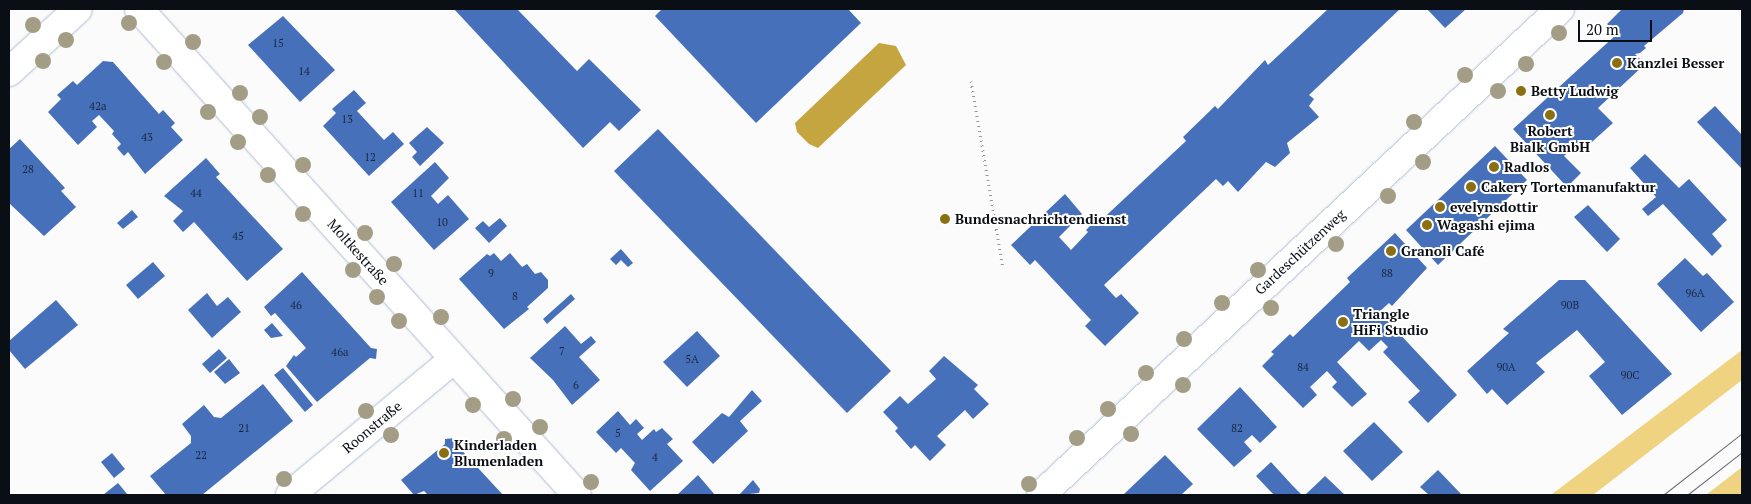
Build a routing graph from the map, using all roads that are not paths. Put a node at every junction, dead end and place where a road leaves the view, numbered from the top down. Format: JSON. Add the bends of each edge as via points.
{"nodes":[{"id":1,"x":78,"y":9,"type":"edge"},
{"id":2,"x":139,"y":9,"type":"edge"},
{"id":3,"x":1560,"y":9,"type":"edge"},
{"id":4,"x":9,"y":72,"type":"edge"},
{"id":5,"x":454,"y":359,"type":"junction"},
{"id":6,"x":290,"y":495,"type":"edge"},
{"id":7,"x":577,"y":495,"type":"edge"},
{"id":8,"x":1041,"y":495,"type":"edge"}],
"edges":[{"from":1,"to":4,"type":"street"},
{"from":2,"to":5,"type":"street","name":"Moltkestraße"},
{"from":3,"to":8,"type":"street","name":"Gardeschützenweg"},
{"from":5,"to":6,"type":"street","name":"Roonstraße"},
{"from":5,"to":7,"type":"street","name":"Moltkestraße"}]}
